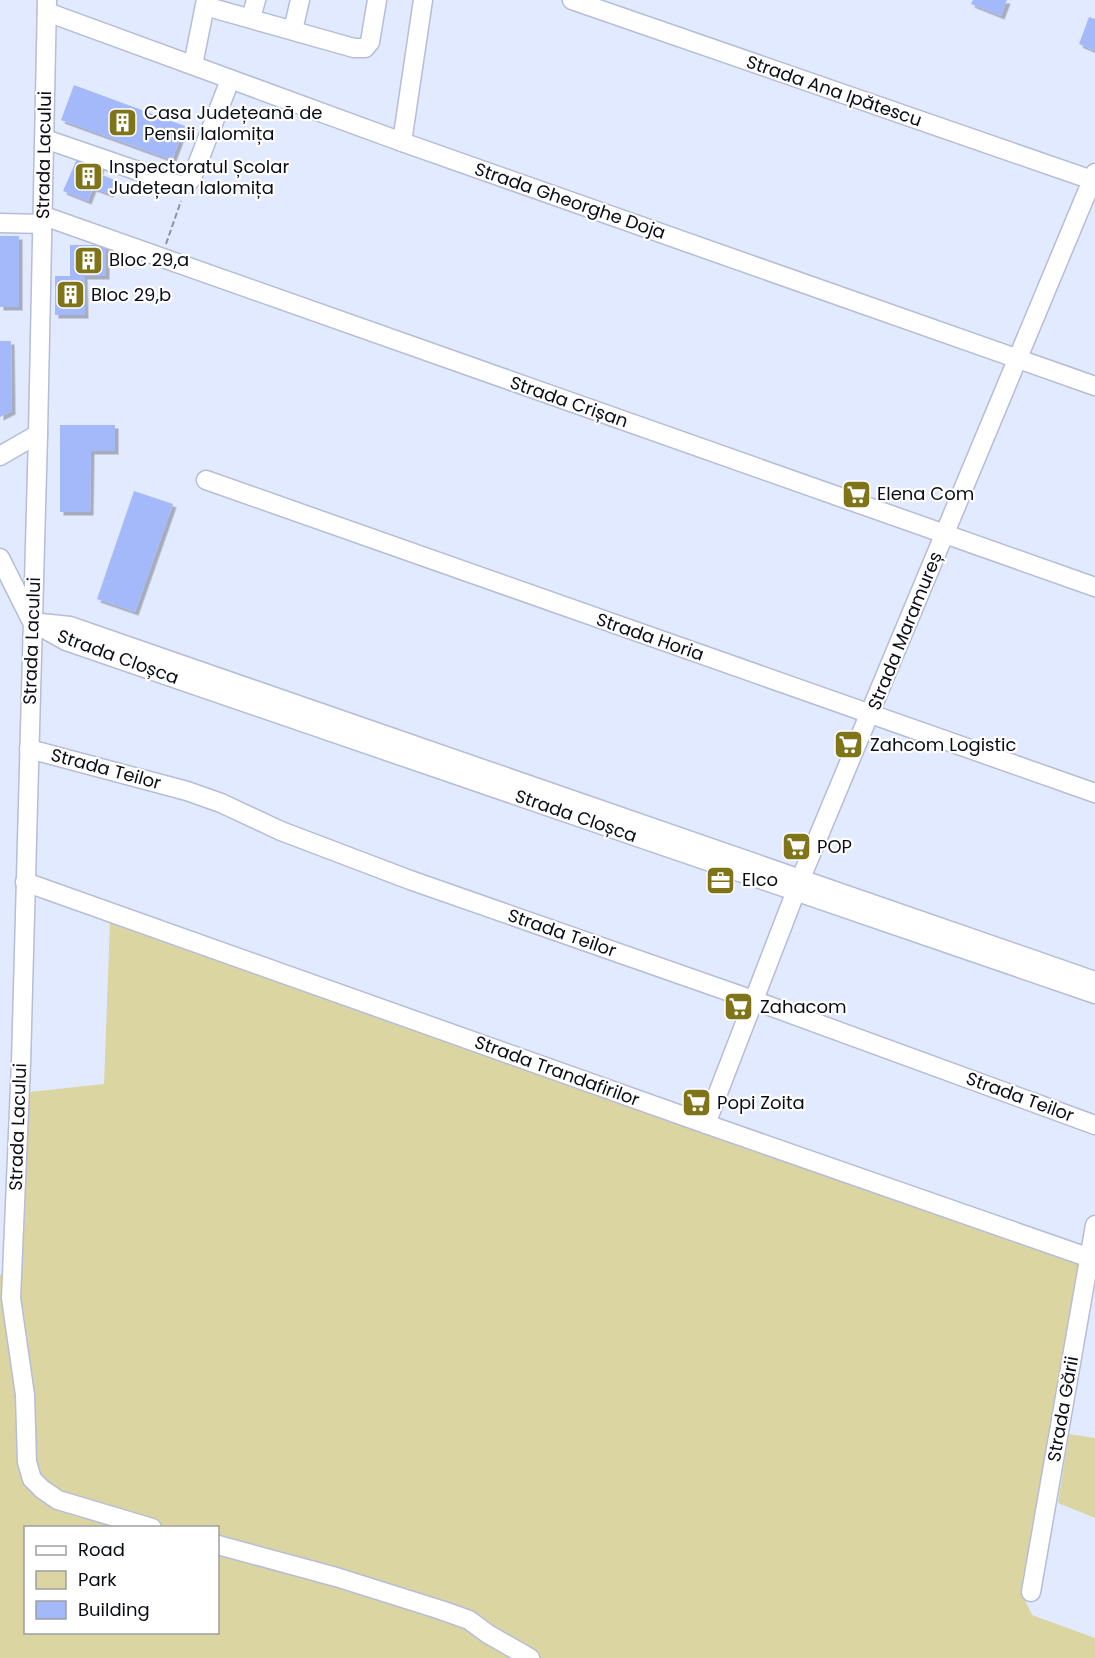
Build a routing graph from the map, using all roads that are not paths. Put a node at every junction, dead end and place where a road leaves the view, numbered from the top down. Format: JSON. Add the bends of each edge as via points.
{"nodes":[{"id":1,"x":256,"y":0,"type":"edge"},
{"id":2,"x":300,"y":0,"type":"edge"},
{"id":3,"x":377,"y":0,"type":"edge"},
{"id":4,"x":423,"y":0,"type":"edge"},
{"id":5,"x":572,"y":0,"type":"edge"},
{"id":6,"x":205,"y":3,"type":"edge"},
{"id":7,"x":47,"y":6,"type":"edge"},
{"id":8,"x":251,"y":18,"type":"junction"},
{"id":9,"x":293,"y":30,"type":"junction"},
{"id":10,"x":193,"y":65,"type":"junction"},
{"id":11,"x":230,"y":80,"type":"junction"},
{"id":12,"x":45,"y":139,"type":"junction"},
{"id":13,"x":402,"y":142,"type":"junction"},
{"id":14,"x":1094,"y":178,"type":"edge"},
{"id":15,"x":44,"y":220,"type":"junction"},
{"id":16,"x":0,"y":223,"type":"edge"},
{"id":17,"x":1018,"y":358,"type":"junction"},
{"id":18,"x":1095,"y":386,"type":"edge"},
{"id":19,"x":39,"y":434,"type":"junction"},
{"id":20,"x":0,"y":456,"type":"edge"},
{"id":21,"x":206,"y":480,"type":"dead end"},
{"id":22,"x":945,"y":535,"type":"junction"},
{"id":23,"x":0,"y":558,"type":"edge"},
{"id":24,"x":1095,"y":587,"type":"edge"},
{"id":25,"x":32,"y":622,"type":"junction"},
{"id":26,"x":871,"y":714,"type":"junction"},
{"id":27,"x":28,"y":749,"type":"junction"},
{"id":28,"x":1095,"y":793,"type":"edge"},
{"id":29,"x":25,"y":882,"type":"junction"},
{"id":30,"x":799,"y":885,"type":"junction"},
{"id":31,"x":1095,"y":981,"type":"edge"},
{"id":32,"x":1095,"y":994,"type":"edge"},
{"id":33,"x":753,"y":1000,"type":"junction"},
{"id":34,"x":705,"y":1124,"type":"junction"},
{"id":35,"x":1095,"y":1125,"type":"edge"},
{"id":36,"x":1095,"y":1225,"type":"edge"},
{"id":37,"x":1090,"y":1258,"type":"junction"},
{"id":38,"x":149,"y":1526,"type":"edge"},
{"id":39,"x":219,"y":1545,"type":"edge"},
{"id":40,"x":1031,"y":1592,"type":"dead end"},
{"id":41,"x":530,"y":1658,"type":"edge"}],
"edges":[{"from":1,"to":8,"type":"street"},
{"from":2,"to":9,"type":"street"},
{"from":3,"to":9,"type":"street","via":[[370,42],[365,48]]},
{"from":4,"to":13,"type":"street"},
{"from":5,"to":14,"type":"street","name":"Strada Ana Ipătescu"},
{"from":6,"to":8,"type":"street"},
{"from":6,"to":10,"type":"street"},
{"from":7,"to":10,"type":"street","name":"Strada Gheorghe Doja"},
{"from":7,"to":12,"type":"street","name":"Strada Lacului"},
{"from":8,"to":9,"type":"street"},
{"from":10,"to":11,"type":"street","name":"Strada Gheorghe Doja"},
{"from":11,"to":12,"type":"street","via":[[187,184],[179,185]]},
{"from":11,"to":13,"type":"street","name":"Strada Gheorghe Doja"},
{"from":12,"to":15,"type":"street","name":"Strada Lacului"},
{"from":13,"to":17,"type":"street","name":"Strada Gheorghe Doja"},
{"from":14,"to":17,"type":"street","name":"Strada Maramureș"},
{"from":15,"to":16,"type":"street","name":"Strada Crișan"},
{"from":15,"to":19,"type":"street","name":"Strada Lacului"},
{"from":15,"to":22,"type":"street","name":"Strada Crișan"},
{"from":17,"to":18,"type":"street","name":"Strada Gheorghe Doja"},
{"from":17,"to":22,"type":"street","name":"Strada Maramureș"},
{"from":19,"to":20,"type":"street"},
{"from":19,"to":25,"type":"street","name":"Strada Lacului"},
{"from":21,"to":26,"type":"street","name":"Strada Horia"},
{"from":22,"to":24,"type":"street","name":"Strada Crișan"},
{"from":22,"to":26,"type":"street","name":"Strada Maramureș"},
{"from":23,"to":25,"type":"street"},
{"from":25,"to":27,"type":"street","name":"Strada Lacului"},
{"from":25,"to":30,"type":"street","name":"Strada Cloșca","via":[[66,641]]},
{"from":26,"to":28,"type":"street","name":"Strada Horia"},
{"from":26,"to":30,"type":"street","name":"Strada Maramureș"},
{"from":27,"to":29,"type":"street","name":"Strada Lacului"},
{"from":27,"to":33,"type":"street","name":"Strada Teilor","via":[[221,802],[281,831],[410,880]]},
{"from":29,"to":34,"type":"street","name":"Strada Trandafirilor"},
{"from":29,"to":38,"type":"street","name":"Strada Lacului","via":[[11,1298],[25,1395],[27,1462],[32,1479],[58,1500]]},
{"from":30,"to":31,"type":"street","name":"Strada Cloșca"},
{"from":30,"to":32,"type":"street","name":"Strada Cloșca"},
{"from":30,"to":33,"type":"street","name":"Strada Maramureș"},
{"from":33,"to":34,"type":"street","name":"Strada Maramureș"},
{"from":33,"to":35,"type":"street","name":"Strada Teilor"},
{"from":34,"to":37,"type":"street","name":"Strada Trandafirilor"},
{"from":36,"to":37,"type":"street","name":"Strada Gării"},
{"from":37,"to":40,"type":"street","name":"Strada Gării"},
{"from":39,"to":41,"type":"street","via":[[336,1577],[469,1620]]}]}
